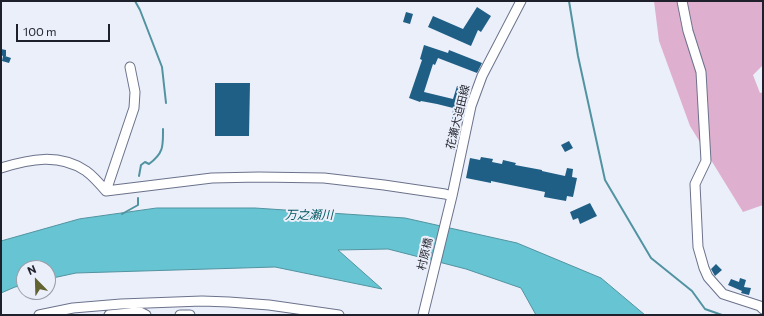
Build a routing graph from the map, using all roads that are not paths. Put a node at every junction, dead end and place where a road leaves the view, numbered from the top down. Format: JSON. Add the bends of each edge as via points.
{"nodes":[{"id":1,"x":521,"y":1,"type":"edge"},
{"id":2,"x":682,"y":1,"type":"edge"},
{"id":3,"x":130,"y":66,"type":"dead end"},
{"id":4,"x":1,"y":168,"type":"edge"},
{"id":5,"x":106,"y":191,"type":"junction"},
{"id":6,"x":451,"y":198,"type":"junction"},
{"id":7,"x":763,"y":309,"type":"edge"},
{"id":8,"x":39,"y":315,"type":"edge"},
{"id":9,"x":109,"y":315,"type":"edge"},
{"id":10,"x":146,"y":315,"type":"edge"},
{"id":11,"x":180,"y":315,"type":"edge"},
{"id":12,"x":190,"y":315,"type":"edge"},
{"id":13,"x":339,"y":315,"type":"edge"},
{"id":14,"x":423,"y":315,"type":"edge"}],
"edges":[{"from":1,"to":6,"type":"street","name":"花瀬大迫田線","via":[[476,91]]},
{"from":2,"to":7,"type":"street","via":[[701,72],[706,161],[695,184],[698,246],[708,277],[723,294]]},
{"from":3,"to":5,"type":"street","via":[[135,92],[134,108]]},
{"from":4,"to":5,"type":"street","via":[[40,159],[62,160],[87,172]]},
{"from":5,"to":6,"type":"street","via":[[212,178],[324,178],[445,194]]},
{"from":6,"to":14,"type":"street","name":"村原橋"},
{"from":8,"to":13,"type":"street","via":[[100,305],[202,301],[269,305]]},
{"from":9,"to":10,"type":"street","via":[[140,312]]},
{"from":11,"to":12,"type":"street"}]}
